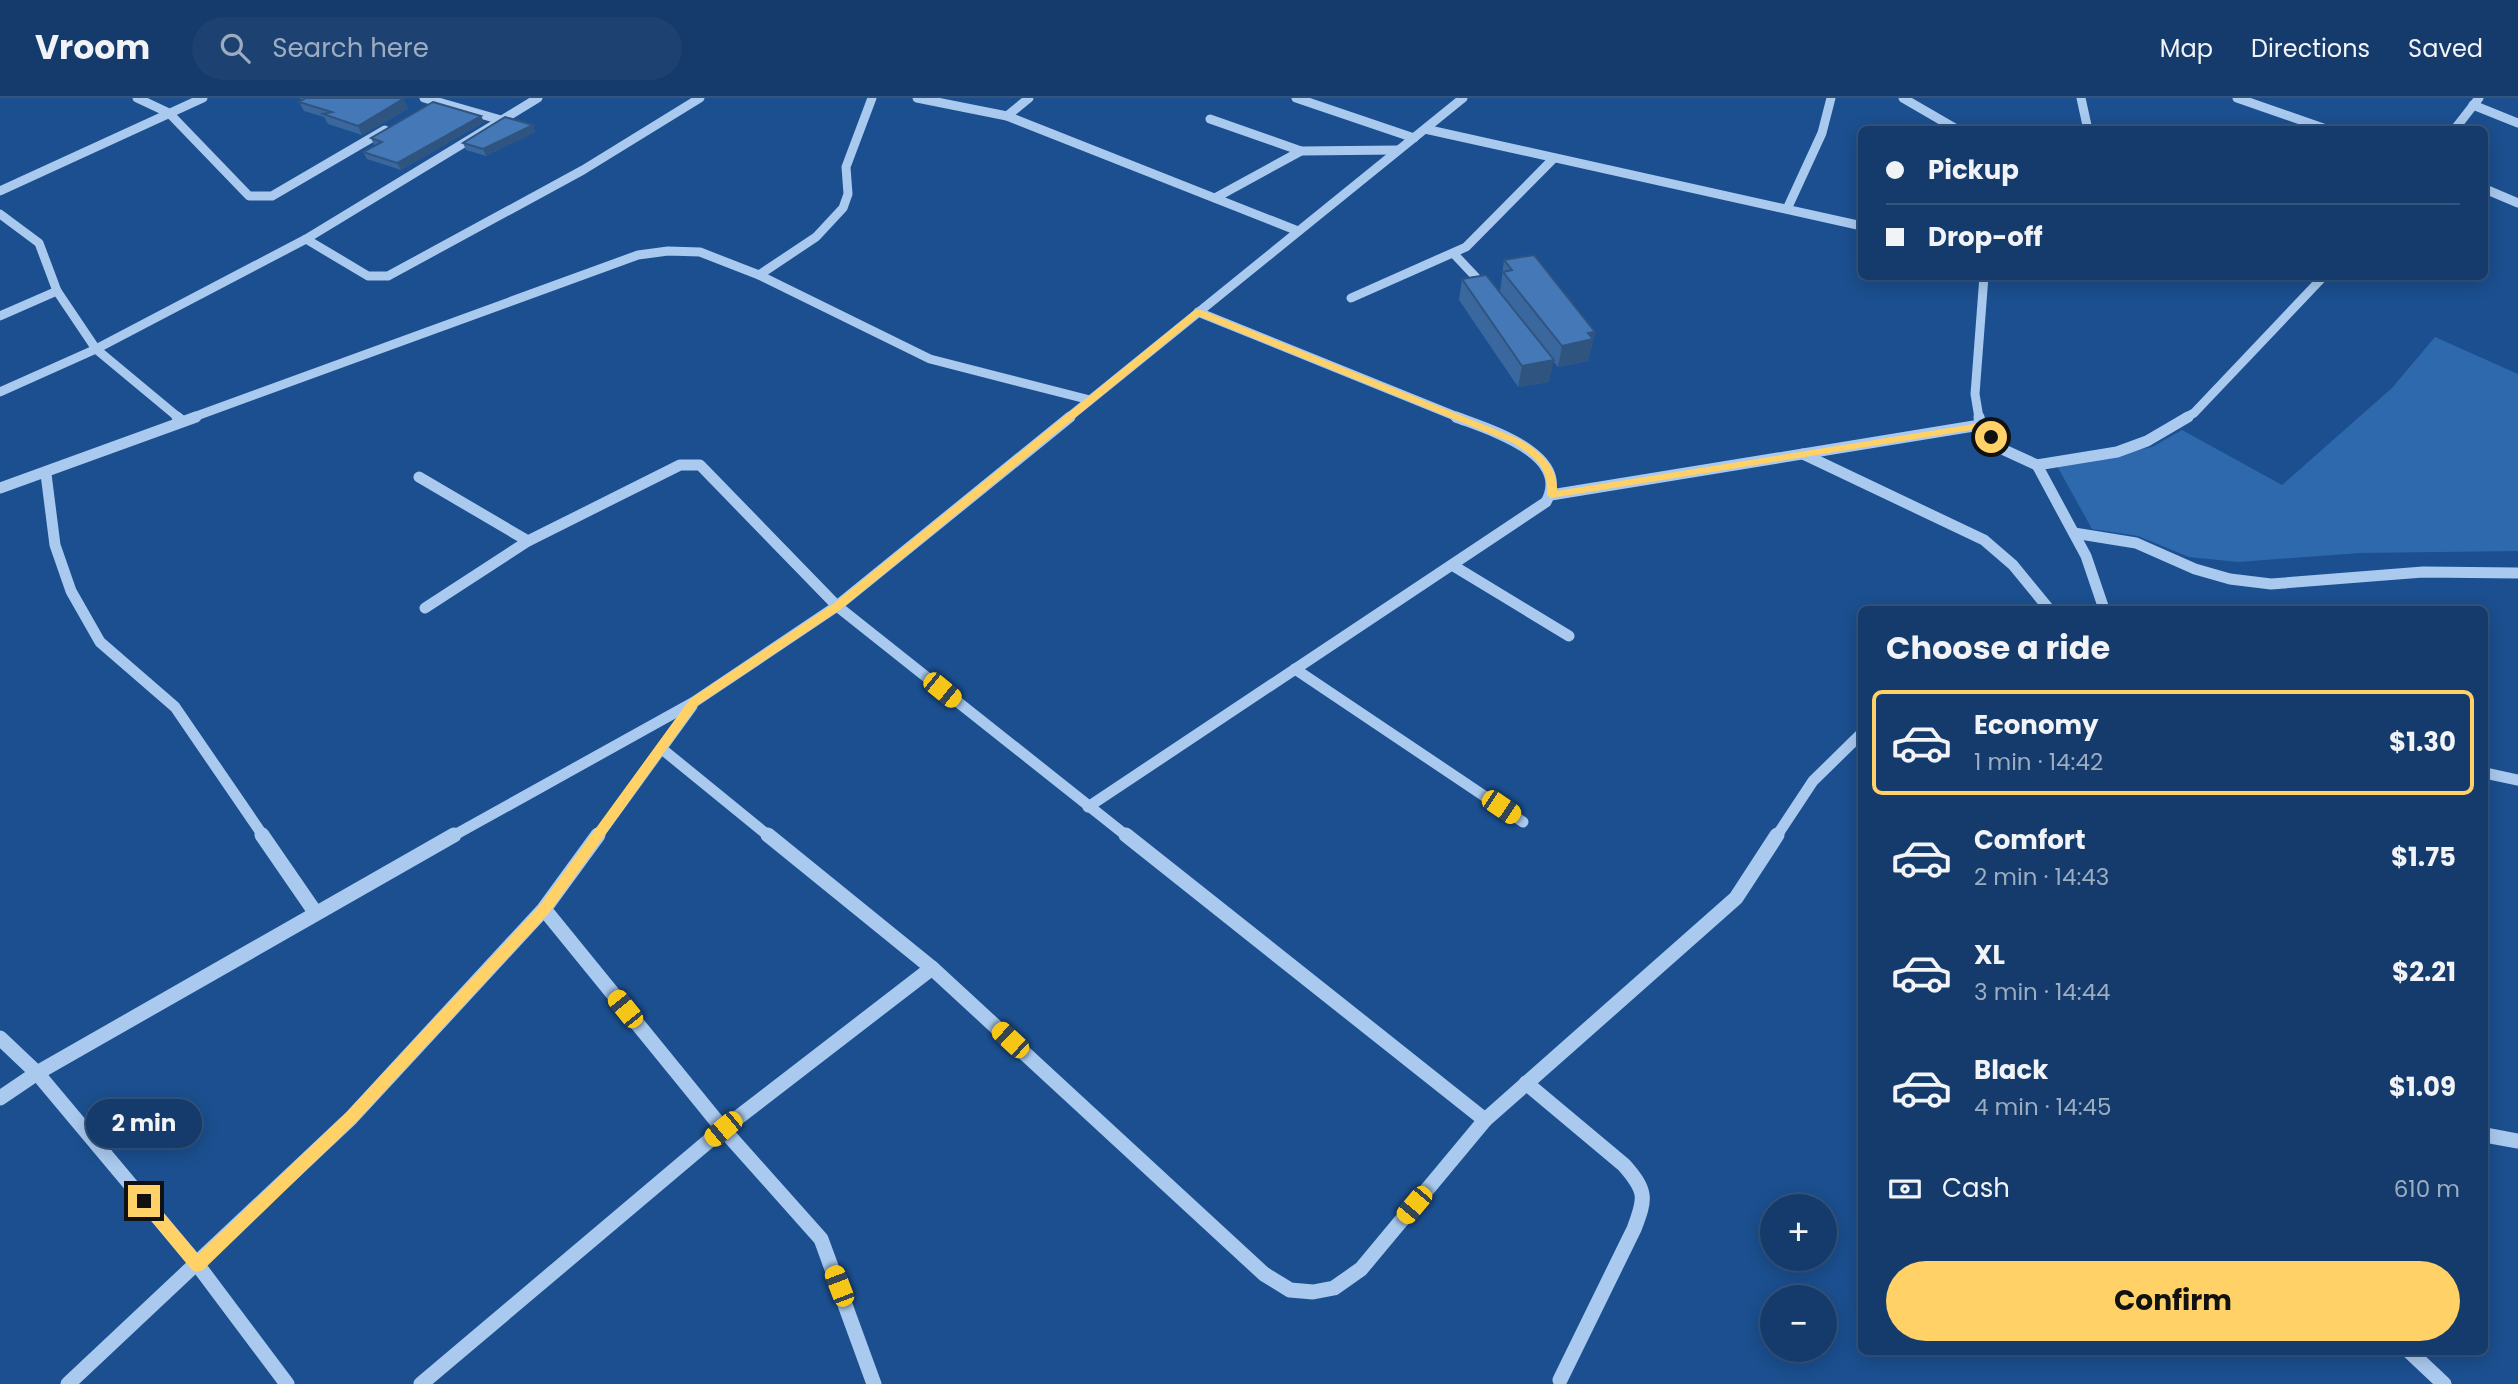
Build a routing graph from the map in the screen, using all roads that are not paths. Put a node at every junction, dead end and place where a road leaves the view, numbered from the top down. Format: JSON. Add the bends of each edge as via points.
{"nodes":[{"id":1,"x":137,"y":98,"type":"edge"},
{"id":2,"x":203,"y":98,"type":"edge"},
{"id":3,"x":424,"y":98,"type":"edge"},
{"id":4,"x":538,"y":98,"type":"edge"},
{"id":5,"x":700,"y":98,"type":"edge"},
{"id":6,"x":872,"y":98,"type":"edge"},
{"id":7,"x":917,"y":98,"type":"edge"},
{"id":8,"x":1029,"y":98,"type":"edge"},
{"id":9,"x":1296,"y":98,"type":"edge"},
{"id":10,"x":1463,"y":98,"type":"edge"},
{"id":11,"x":1831,"y":98,"type":"edge"},
{"id":12,"x":1903,"y":98,"type":"edge"},
{"id":13,"x":2081,"y":98,"type":"edge"},
{"id":14,"x":2236,"y":98,"type":"edge"},
{"id":15,"x":435,"y":101,"type":"junction"},
{"id":16,"x":2476,"y":102,"type":"edge"},
{"id":17,"x":423,"y":108,"type":"edge"},
{"id":18,"x":169,"y":113,"type":"junction"},
{"id":19,"x":1007,"y":116,"type":"junction"},
{"id":20,"x":1210,"y":119,"type":"dead end"},
{"id":21,"x":501,"y":120,"type":"junction"},
{"id":22,"x":2518,"y":123,"type":"edge"},
{"id":23,"x":1951,"y":126,"type":"edge"},
{"id":24,"x":2087,"y":126,"type":"edge"},
{"id":25,"x":2317,"y":126,"type":"edge"},
{"id":26,"x":2457,"y":126,"type":"edge"},
{"id":27,"x":388,"y":128,"type":"edge"},
{"id":28,"x":1425,"y":129,"type":"junction"},
{"id":29,"x":1414,"y":138,"type":"junction"},
{"id":30,"x":1399,"y":150,"type":"junction"},
{"id":31,"x":1301,"y":151,"type":"junction"},
{"id":32,"x":1554,"y":158,"type":"junction"},
{"id":33,"x":2488,"y":190,"type":"edge"},
{"id":34,"x":0,"y":191,"type":"edge"},
{"id":35,"x":1215,"y":198,"type":"junction"},
{"id":36,"x":2518,"y":203,"type":"edge"},
{"id":37,"x":1787,"y":209,"type":"junction"},
{"id":38,"x":0,"y":214,"type":"edge"},
{"id":39,"x":1858,"y":225,"type":"edge"},
{"id":40,"x":1298,"y":230,"type":"junction"},
{"id":41,"x":306,"y":239,"type":"junction"},
{"id":42,"x":1454,"y":254,"type":"junction"},
{"id":43,"x":759,"y":275,"type":"junction"},
{"id":44,"x":1984,"y":280,"type":"edge"},
{"id":45,"x":2320,"y":280,"type":"edge"},
{"id":46,"x":57,"y":291,"type":"junction"},
{"id":47,"x":1351,"y":298,"type":"dead end"},
{"id":48,"x":1496,"y":299,"type":"edge"},
{"id":49,"x":1198,"y":312,"type":"junction"},
{"id":50,"x":0,"y":316,"type":"edge"},
{"id":51,"x":96,"y":349,"type":"junction"},
{"id":52,"x":0,"y":393,"type":"edge"},
{"id":53,"x":1090,"y":400,"type":"junction"},
{"id":54,"x":182,"y":421,"type":"junction"},
{"id":55,"x":1980,"y":425,"type":"junction"},
{"id":56,"x":1803,"y":454,"type":"junction"},
{"id":57,"x":2037,"y":465,"type":"junction"},
{"id":58,"x":46,"y":474,"type":"junction"},
{"id":59,"x":419,"y":477,"type":"dead end"},
{"id":60,"x":0,"y":488,"type":"edge"},
{"id":61,"x":1551,"y":495,"type":"junction"},
{"id":62,"x":2074,"y":533,"type":"junction"},
{"id":63,"x":528,"y":541,"type":"junction"},
{"id":64,"x":1452,"y":565,"type":"junction"},
{"id":65,"x":2518,"y":573,"type":"edge"},
{"id":66,"x":837,"y":606,"type":"junction"},
{"id":67,"x":2047,"y":606,"type":"edge"},
{"id":68,"x":2104,"y":606,"type":"edge"},
{"id":69,"x":425,"y":608,"type":"dead end"},
{"id":70,"x":1569,"y":636,"type":"dead end"},
{"id":71,"x":1295,"y":670,"type":"junction"},
{"id":72,"x":694,"y":702,"type":"junction"},
{"id":73,"x":1858,"y":737,"type":"edge"},
{"id":74,"x":662,"y":749,"type":"junction"},
{"id":75,"x":2488,"y":774,"type":"edge"},
{"id":76,"x":2518,"y":780,"type":"edge"},
{"id":77,"x":1088,"y":807,"type":"junction"},
{"id":78,"x":1523,"y":822,"type":"dead end"},
{"id":79,"x":544,"y":909,"type":"junction"},
{"id":80,"x":315,"y":912,"type":"junction"},
{"id":81,"x":932,"y":968,"type":"junction"},
{"id":82,"x":0,"y":1038,"type":"edge"},
{"id":83,"x":37,"y":1073,"type":"junction"},
{"id":84,"x":1526,"y":1083,"type":"junction"},
{"id":85,"x":0,"y":1098,"type":"edge"},
{"id":86,"x":1485,"y":1120,"type":"junction"},
{"id":87,"x":723,"y":1129,"type":"junction"},
{"id":88,"x":2488,"y":1136,"type":"edge"},
{"id":89,"x":2518,"y":1141,"type":"edge"},
{"id":90,"x":197,"y":1264,"type":"junction"},
{"id":91,"x":2413,"y":1355,"type":"edge"},
{"id":92,"x":1560,"y":1381,"type":"dead end"},
{"id":93,"x":68,"y":1384,"type":"edge"},
{"id":94,"x":288,"y":1384,"type":"edge"},
{"id":95,"x":421,"y":1384,"type":"edge"},
{"id":96,"x":874,"y":1384,"type":"edge"},
{"id":97,"x":2444,"y":1384,"type":"edge"}],
"edges":[{"from":1,"to":18,"type":"street"},
{"from":2,"to":18,"type":"street"},
{"from":3,"to":15,"type":"street"},
{"from":4,"to":21,"type":"street"},
{"from":5,"to":41,"type":"street","via":[[583,170],[388,276],[368,276]]},
{"from":6,"to":43,"type":"street","via":[[846,167],[848,194],[843,208],[816,237]]},
{"from":7,"to":19,"type":"street"},
{"from":8,"to":19,"type":"street"},
{"from":9,"to":29,"type":"street"},
{"from":10,"to":28,"type":"street"},
{"from":11,"to":37,"type":"street","via":[[1822,133]]},
{"from":12,"to":23,"type":"street"},
{"from":13,"to":24,"type":"street"},
{"from":14,"to":25,"type":"street"},
{"from":15,"to":17,"type":"street"},
{"from":15,"to":21,"type":"street"},
{"from":16,"to":22,"type":"street"},
{"from":16,"to":26,"type":"street"},
{"from":18,"to":27,"type":"street","via":[[255,198],[272,196]]},
{"from":18,"to":34,"type":"street"},
{"from":19,"to":35,"type":"street"},
{"from":20,"to":31,"type":"street"},
{"from":21,"to":41,"type":"street"},
{"from":28,"to":29,"type":"street"},
{"from":28,"to":32,"type":"street"},
{"from":29,"to":30,"type":"street"},
{"from":30,"to":31,"type":"street"},
{"from":30,"to":40,"type":"street"},
{"from":31,"to":35,"type":"street"},
{"from":32,"to":37,"type":"street"},
{"from":32,"to":42,"type":"street"},
{"from":33,"to":36,"type":"street"},
{"from":35,"to":40,"type":"street"},
{"from":37,"to":39,"type":"street"},
{"from":38,"to":46,"type":"street","via":[[39,243]]},
{"from":40,"to":49,"type":"street"},
{"from":41,"to":51,"type":"street"},
{"from":42,"to":47,"type":"street"},
{"from":42,"to":48,"type":"street"},
{"from":43,"to":53,"type":"street","via":[[930,359]]},
{"from":43,"to":54,"type":"street","via":[[700,252],[638,255]]},
{"from":44,"to":55,"type":"street","via":[[1975,394]]},
{"from":45,"to":57,"type":"street","via":[[2194,413],[2147,441],[2117,452]]},
{"from":46,"to":50,"type":"street"},
{"from":46,"to":51,"type":"street"},
{"from":49,"to":53,"type":"street"},
{"from":49,"to":61,"type":"street","via":[[1516,441],[1543,462],[1552,484]]},
{"from":51,"to":52,"type":"street"},
{"from":51,"to":54,"type":"street"},
{"from":53,"to":66,"type":"street"},
{"from":54,"to":58,"type":"street"},
{"from":55,"to":56,"type":"street"},
{"from":55,"to":57,"type":"street","via":[[2002,449]]},
{"from":56,"to":61,"type":"street"},
{"from":56,"to":67,"type":"street","via":[[1984,540],[2013,565]]},
{"from":57,"to":62,"type":"street"},
{"from":58,"to":60,"type":"street"},
{"from":58,"to":80,"type":"street","via":[[55,545],[71,591],[100,642],[175,707]]},
{"from":59,"to":63,"type":"street"},
{"from":61,"to":64,"type":"street"},
{"from":62,"to":65,"type":"street","via":[[2136,543],[2194,569],[2271,584],[2423,572]]},
{"from":62,"to":68,"type":"street"},
{"from":63,"to":66,"type":"street","via":[[691,463],[700,466]]},
{"from":63,"to":69,"type":"street"},
{"from":64,"to":70,"type":"street"},
{"from":64,"to":71,"type":"street"},
{"from":66,"to":72,"type":"street"},
{"from":66,"to":77,"type":"street"},
{"from":71,"to":77,"type":"street"},
{"from":71,"to":78,"type":"street"},
{"from":72,"to":74,"type":"street"},
{"from":72,"to":80,"type":"street"},
{"from":73,"to":84,"type":"street","via":[[1813,781],[1736,898]]},
{"from":74,"to":79,"type":"street"},
{"from":74,"to":81,"type":"street"},
{"from":75,"to":76,"type":"street"},
{"from":77,"to":86,"type":"street"},
{"from":79,"to":87,"type":"street"},
{"from":79,"to":90,"type":"street","via":[[351,1118]]},
{"from":80,"to":83,"type":"street"},
{"from":81,"to":86,"type":"street","via":[[1264,1274],[1290,1290],[1334,1289],[1361,1269]]},
{"from":81,"to":87,"type":"street"},
{"from":82,"to":83,"type":"street"},
{"from":83,"to":85,"type":"street"},
{"from":83,"to":90,"type":"street"},
{"from":84,"to":86,"type":"street"},
{"from":84,"to":92,"type":"street","via":[[1626,1166],[1643,1189],[1644,1203],[1634,1228]]},
{"from":87,"to":95,"type":"street"},
{"from":87,"to":96,"type":"street","via":[[821,1240]]},
{"from":88,"to":89,"type":"street"},
{"from":90,"to":93,"type":"street"},
{"from":90,"to":94,"type":"street"},
{"from":91,"to":97,"type":"street"}]}
